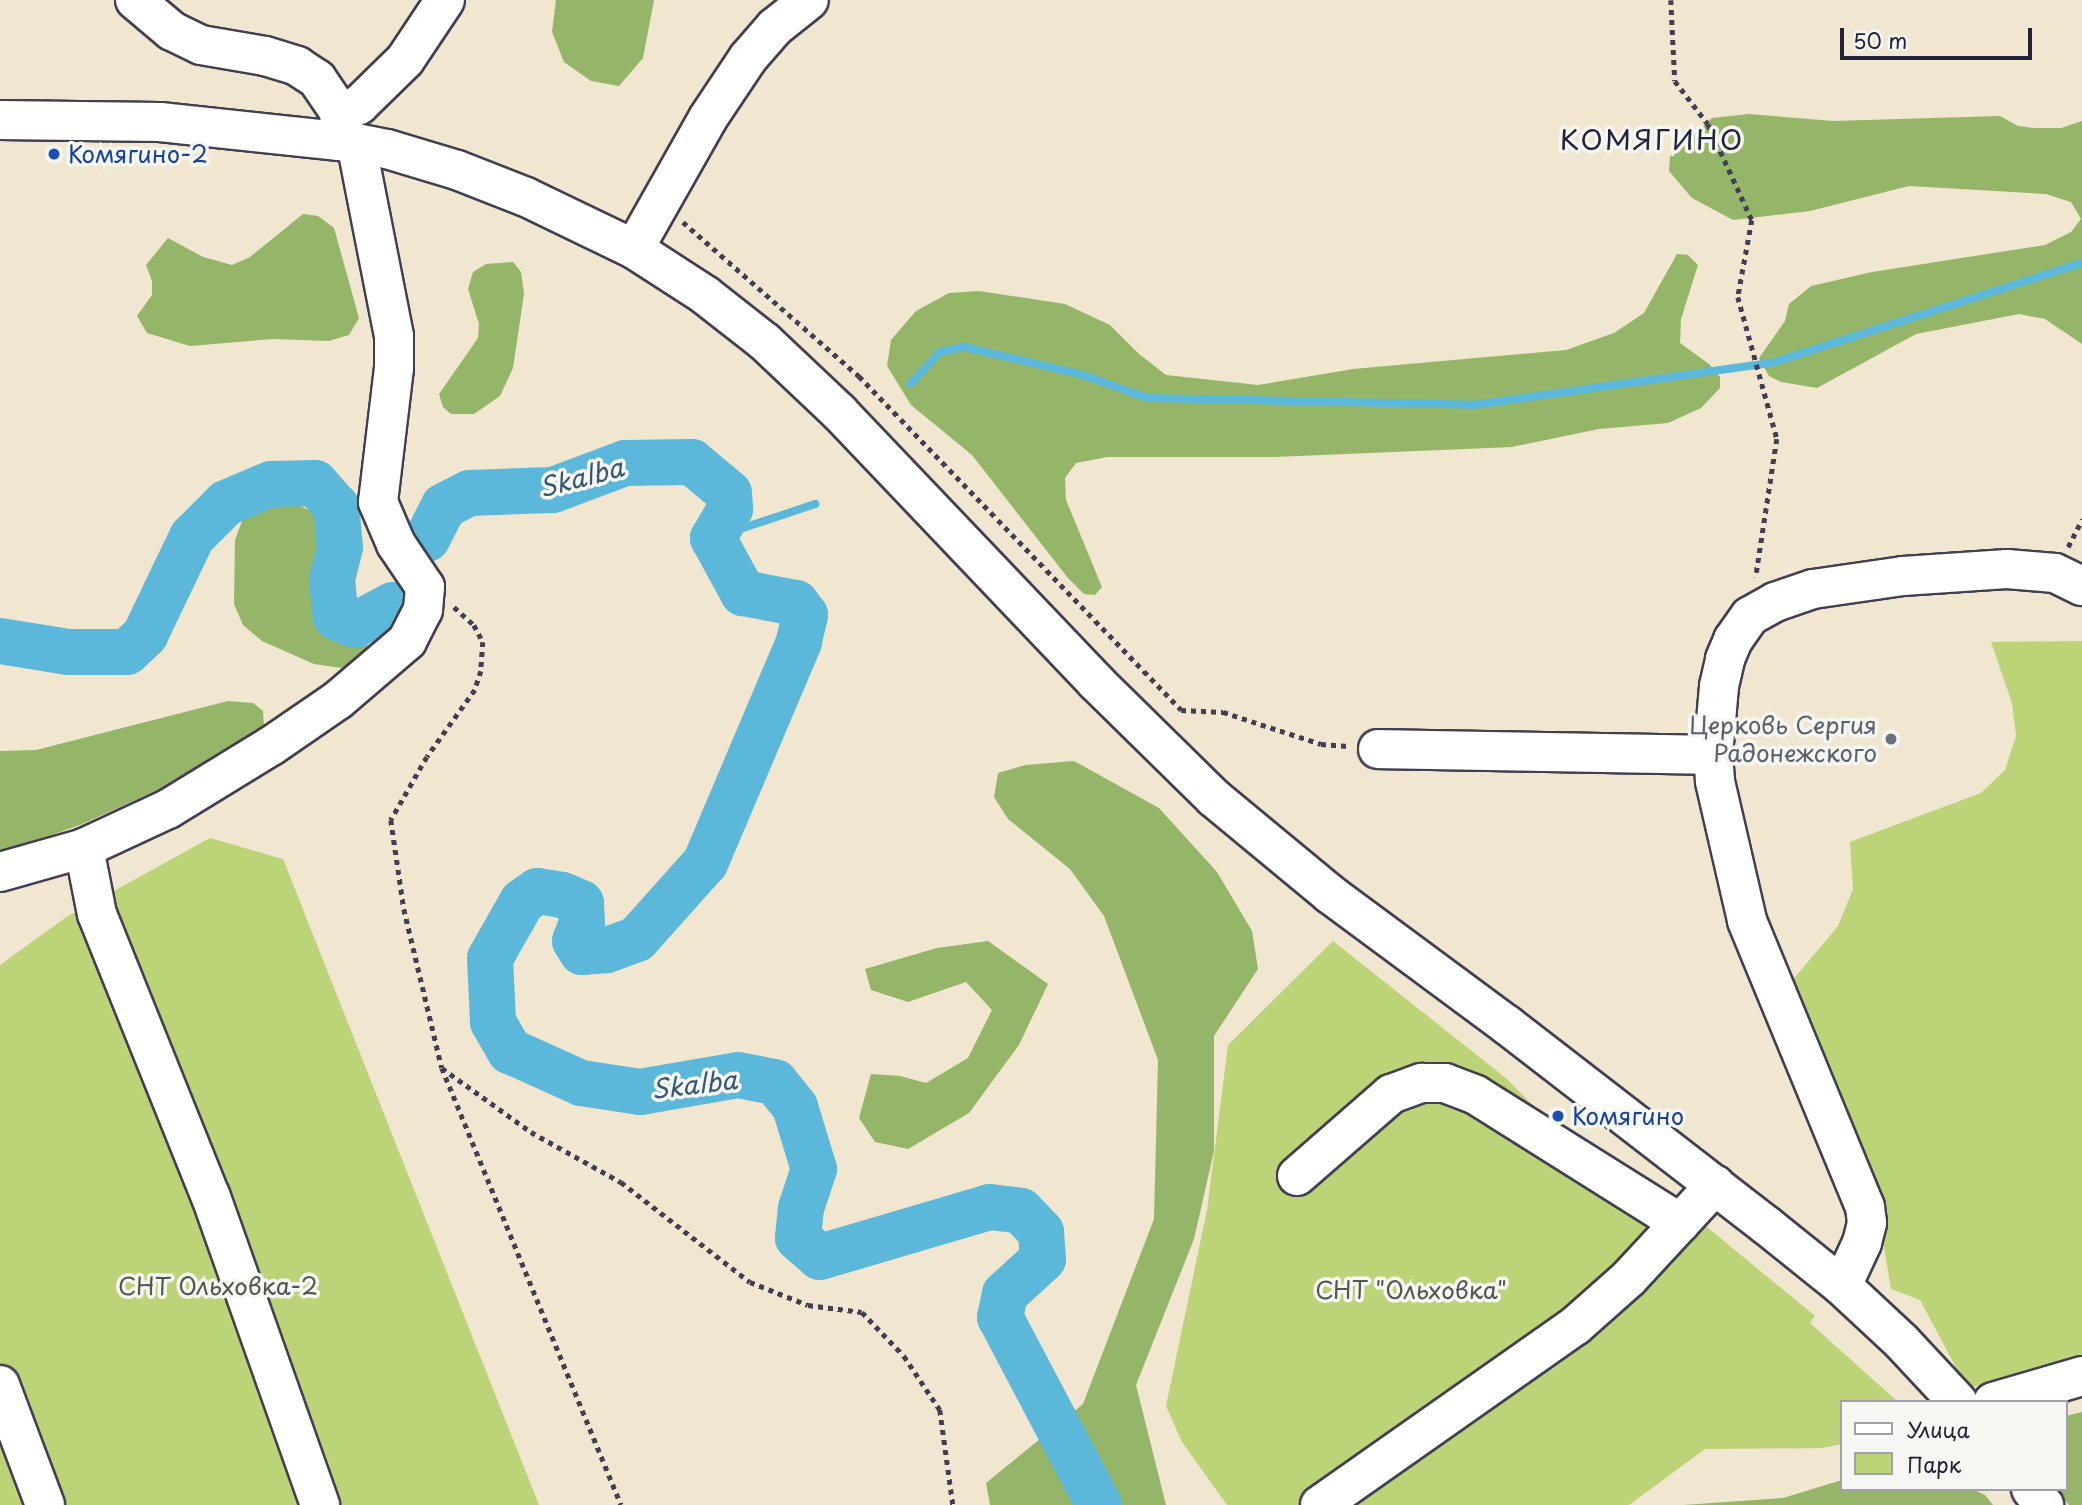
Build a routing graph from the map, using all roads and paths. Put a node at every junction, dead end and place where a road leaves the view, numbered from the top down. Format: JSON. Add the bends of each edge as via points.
{"nodes":[{"id":1,"x":135,"y":0,"type":"edge"},
{"id":2,"x":445,"y":0,"type":"edge"},
{"id":3,"x":809,"y":0,"type":"edge"},
{"id":4,"x":1671,"y":0,"type":"edge"},
{"id":5,"x":0,"y":120,"type":"edge"},
{"id":6,"x":345,"y":132,"type":"junction"},
{"id":7,"x":662,"y":202,"type":"junction"},
{"id":8,"x":634,"y":249,"type":"junction"},
{"id":9,"x":2082,"y":586,"type":"edge"},
{"id":10,"x":425,"y":587,"type":"junction"},
{"id":11,"x":1750,"y":616,"type":"junction"},
{"id":12,"x":1378,"y":750,"type":"joint"},
{"id":13,"x":1713,"y":755,"type":"junction"},
{"id":14,"x":84,"y":848,"type":"junction"},
{"id":15,"x":0,"y":872,"type":"edge"},
{"id":16,"x":442,"y":1068,"type":"junction"},
{"id":17,"x":1297,"y":1176,"type":"dead end"},
{"id":18,"x":1715,"y":1185,"type":"junction"},
{"id":19,"x":1680,"y":1223,"type":"junction"},
{"id":20,"x":1842,"y":1286,"type":"junction"},
{"id":21,"x":2082,"y":1376,"type":"edge"},
{"id":22,"x":0,"y":1385,"type":"edge"},
{"id":23,"x":1956,"y":1400,"type":"edge"},
{"id":24,"x":2000,"y":1400,"type":"edge"},
{"id":25,"x":2033,"y":1491,"type":"edge"},
{"id":26,"x":45,"y":1505,"type":"edge"},
{"id":27,"x":320,"y":1505,"type":"edge"},
{"id":28,"x":621,"y":1505,"type":"edge"},
{"id":29,"x":953,"y":1505,"type":"edge"},
{"id":30,"x":1320,"y":1505,"type":"edge"},
{"id":31,"x":2044,"y":1505,"type":"edge"}],
"edges":[{"from":1,"to":6,"type":"street","via":[[172,31],[201,45],[297,66],[317,79]]},
{"from":2,"to":6,"type":"street","via":[[405,60],[359,105]]},
{"from":3,"to":7,"type":"street","via":[[775,27],[748,58],[708,118]]},
{"from":4,"to":11,"type":"path","via":[[1675,81],[1708,124],[1752,220],[1738,297],[1777,439]]},
{"from":5,"to":6,"type":"street","via":[[160,122]]},
{"from":6,"to":8,"type":"street","via":[[526,197]]},
{"from":6,"to":10,"type":"street","via":[[394,336],[378,502],[396,544]]},
{"from":7,"to":8,"type":"street"},
{"from":7,"to":12,"type":"path","via":[[859,376],[1181,709],[1223,712],[1321,744]]},
{"from":8,"to":18,"type":"street","via":[[705,295],[765,342],[839,412],[1096,682],[1214,798],[1330,894]]},
{"from":9,"to":11,"type":"street","via":[[2055,573],[2007,569],[1903,576],[1813,589]]},
{"from":10,"to":14,"type":"street","via":[[423,610],[407,641],[338,700],[168,809]]},
{"from":10,"to":16,"type":"path","via":[[474,625],[483,642],[475,690],[391,820],[404,909]]},
{"from":11,"to":13,"type":"street","via":[[1725,659]]},
{"from":12,"to":13,"type":"street"},
{"from":13,"to":20,"type":"street","via":[[1747,920],[1865,1207],[1862,1243]]},
{"from":14,"to":15,"type":"street"},
{"from":14,"to":27,"type":"street","via":[[97,914],[211,1197]]},
{"from":16,"to":28,"type":"path"},
{"from":16,"to":29,"type":"path","via":[[531,1132],[621,1182],[750,1282],[808,1305],[862,1312],[904,1356],[940,1410]]},
{"from":17,"to":19,"type":"street","via":[[1391,1094],[1422,1083],[1445,1083],[1476,1095]]},
{"from":18,"to":19,"type":"street"},
{"from":18,"to":20,"type":"street"},
{"from":19,"to":30,"type":"street","via":[[1629,1278],[1575,1326]]},
{"from":20,"to":23,"type":"street"},
{"from":21,"to":24,"type":"street"},
{"from":22,"to":26,"type":"street"},
{"from":25,"to":31,"type":"street"}]}
